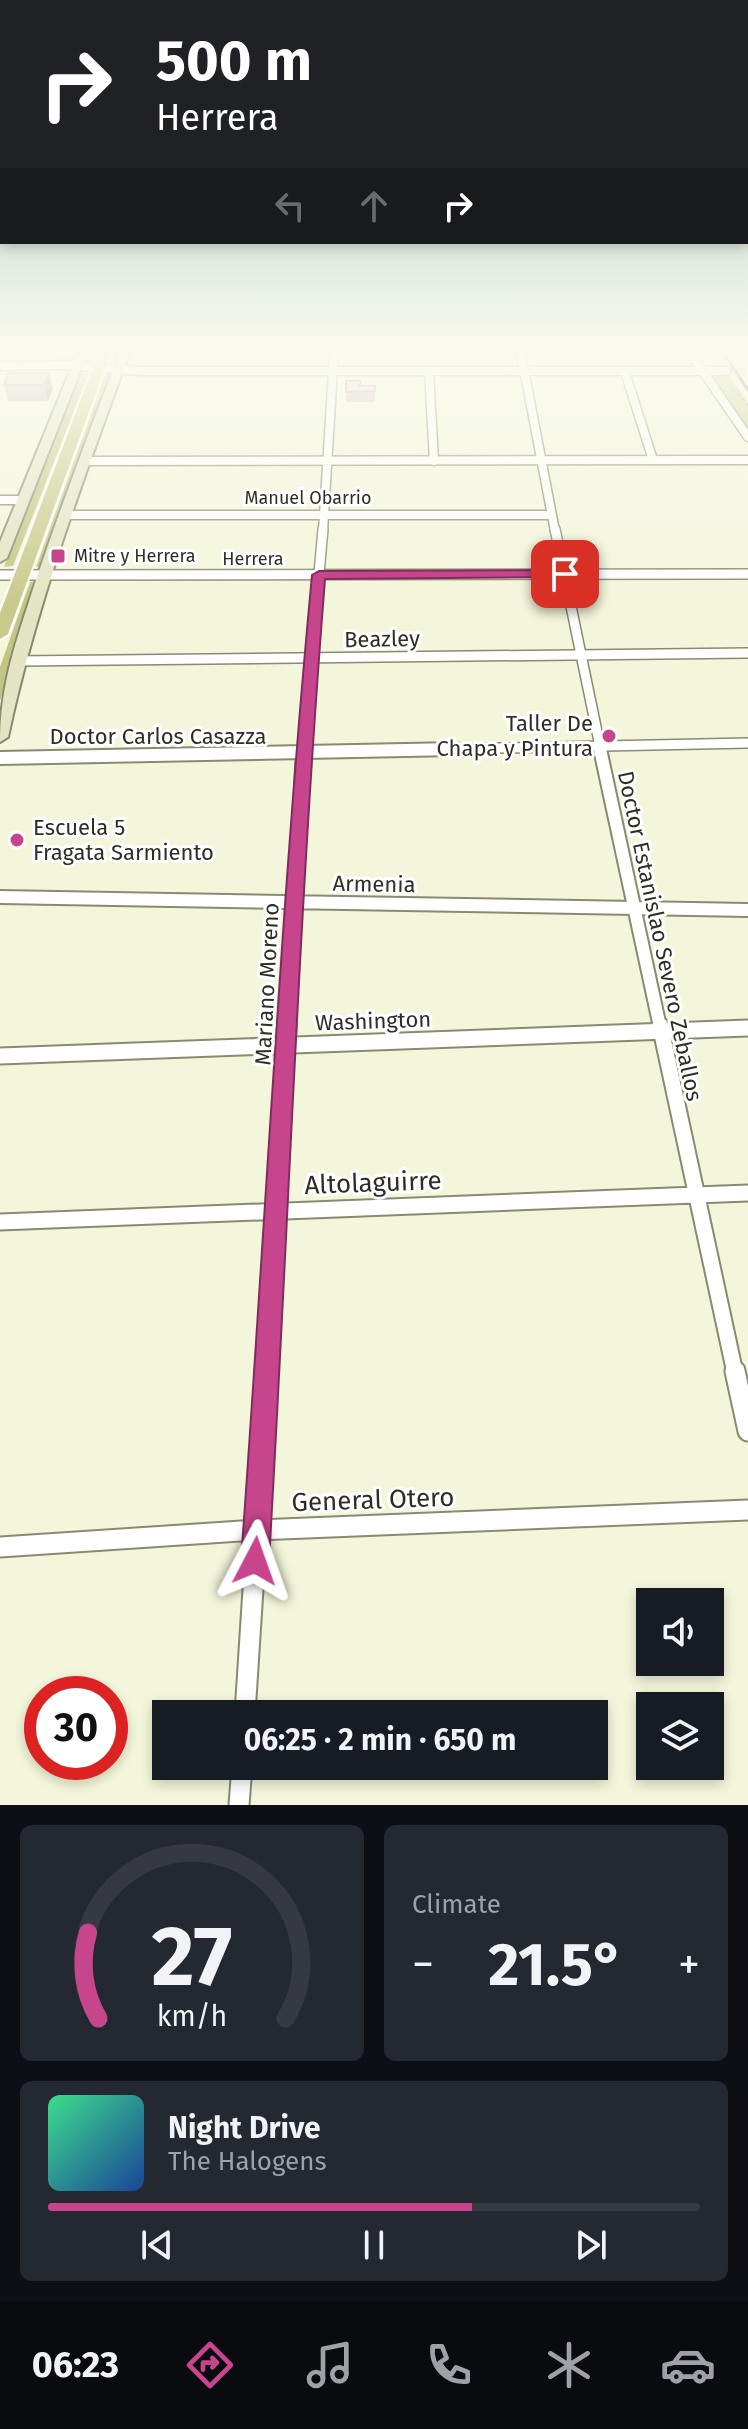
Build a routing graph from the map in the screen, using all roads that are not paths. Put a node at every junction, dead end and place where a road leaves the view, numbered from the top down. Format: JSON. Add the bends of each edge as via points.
{"nodes":[{"id":1,"x":49,"y":438,"type":"edge"},
{"id":2,"x":73,"y":438,"type":"edge"},
{"id":3,"x":93,"y":438,"type":"edge"},
{"id":4,"x":330,"y":438,"type":"edge"},
{"id":5,"x":433,"y":438,"type":"edge"},
{"id":6,"x":536,"y":438,"type":"edge"},
{"id":7,"x":646,"y":438,"type":"edge"},
{"id":8,"x":540,"y":460,"type":"junction"},
{"id":9,"x":653,"y":460,"type":"junction"},
{"id":10,"x":748,"y":460,"type":"edge"},
{"id":11,"x":84,"y":461,"type":"junction"},
{"id":12,"x":329,"y":461,"type":"junction"},
{"id":13,"x":434,"y":461,"type":"junction"},
{"id":14,"x":0,"y":500,"type":"edge"},
{"id":15,"x":24,"y":500,"type":"junction"},
{"id":16,"x":323,"y":514,"type":"junction"},
{"id":17,"x":64,"y":515,"type":"junction"},
{"id":18,"x":551,"y":515,"type":"junction"},
{"id":19,"x":0,"y":558,"type":"edge"},
{"id":20,"x":565,"y":574,"type":"junction"},
{"id":21,"x":748,"y":574,"type":"edge"},
{"id":22,"x":0,"y":575,"type":"edge"},
{"id":23,"x":21,"y":575,"type":"junction"},
{"id":24,"x":46,"y":575,"type":"junction"},
{"id":25,"x":319,"y":575,"type":"junction"},
{"id":26,"x":0,"y":634,"type":"edge"},
{"id":27,"x":748,"y":653,"type":"edge"},
{"id":28,"x":580,"y":656,"type":"junction"},
{"id":29,"x":312,"y":660,"type":"junction"},
{"id":30,"x":17,"y":661,"type":"junction"},
{"id":31,"x":0,"y":737,"type":"edge"},
{"id":32,"x":748,"y":743,"type":"edge"},
{"id":33,"x":599,"y":747,"type":"junction"},
{"id":34,"x":303,"y":754,"type":"junction"},
{"id":35,"x":0,"y":758,"type":"edge"},
{"id":36,"x":0,"y":897,"type":"edge"},
{"id":37,"x":296,"y":903,"type":"junction"},
{"id":38,"x":636,"y":908,"type":"junction"},
{"id":39,"x":748,"y":910,"type":"edge"},
{"id":40,"x":748,"y":1028,"type":"edge"},
{"id":41,"x":660,"y":1031,"type":"junction"},
{"id":42,"x":287,"y":1044,"type":"junction"},
{"id":43,"x":0,"y":1056,"type":"edge"},
{"id":44,"x":748,"y":1193,"type":"edge"},
{"id":45,"x":695,"y":1195,"type":"junction"},
{"id":46,"x":278,"y":1210,"type":"junction"},
{"id":47,"x":0,"y":1222,"type":"edge"},
{"id":48,"x":748,"y":1431,"type":"edge"},
{"id":49,"x":748,"y":1510,"type":"edge"},
{"id":50,"x":257,"y":1530,"type":"junction"},
{"id":51,"x":0,"y":1547,"type":"edge"},
{"id":52,"x":246,"y":1700,"type":"edge"},
{"id":53,"x":241,"y":1780,"type":"edge"},
{"id":54,"x":231,"y":1805,"type":"edge"},
{"id":55,"x":239,"y":1805,"type":"edge"}],
"edges":[{"from":1,"to":15,"type":"street"},
{"from":2,"to":23,"type":"main road"},
{"from":3,"to":11,"type":"street"},
{"from":4,"to":12,"type":"street","name":"Mariano Moreno"},
{"from":5,"to":13,"type":"street"},
{"from":6,"to":8,"type":"street","name":"Doctor Estanislao Severo Zeballos"},
{"from":7,"to":9,"type":"street"},
{"from":8,"to":9,"type":"street"},
{"from":8,"to":13,"type":"street"},
{"from":8,"to":18,"type":"street","name":"Doctor Estanislao Severo Zeballos"},
{"from":9,"to":10,"type":"street"},
{"from":11,"to":12,"type":"street"},
{"from":11,"to":17,"type":"street"},
{"from":12,"to":13,"type":"street"},
{"from":12,"to":16,"type":"street","name":"Mariano Moreno"},
{"from":14,"to":15,"type":"street"},
{"from":15,"to":19,"type":"street"},
{"from":16,"to":17,"type":"street","name":"Manuel Obarrio"},
{"from":16,"to":18,"type":"street","name":"Manuel Obarrio"},
{"from":16,"to":25,"type":"street","name":"Mariano Moreno"},
{"from":17,"to":24,"type":"street"},
{"from":18,"to":20,"type":"street","name":"Doctor Estanislao Severo Zeballos"},
{"from":20,"to":21,"type":"street","name":"Herrera"},
{"from":20,"to":25,"type":"street","name":"Herrera"},
{"from":20,"to":28,"type":"street","name":"Doctor Estanislao Severo Zeballos"},
{"from":22,"to":23,"type":"street","name":"Herrera"},
{"from":23,"to":24,"type":"street","name":"Herrera"},
{"from":23,"to":26,"type":"main road"},
{"from":24,"to":25,"type":"street","name":"Herrera"},
{"from":24,"to":30,"type":"street"},
{"from":25,"to":29,"type":"street","name":"Mariano Moreno"},
{"from":27,"to":28,"type":"street","name":"Beazley"},
{"from":28,"to":29,"type":"street","name":"Beazley"},
{"from":28,"to":33,"type":"street","name":"Doctor Estanislao Severo Zeballos"},
{"from":29,"to":30,"type":"street","name":"Beazley"},
{"from":29,"to":34,"type":"street","name":"Mariano Moreno"},
{"from":30,"to":31,"type":"street"},
{"from":32,"to":33,"type":"street","name":"Doctor Carlos Casazza"},
{"from":33,"to":34,"type":"street","name":"Doctor Carlos Casazza"},
{"from":33,"to":38,"type":"street","name":"Doctor Estanislao Severo Zeballos"},
{"from":34,"to":35,"type":"street","name":"Doctor Carlos Casazza"},
{"from":34,"to":37,"type":"street","name":"Mariano Moreno"},
{"from":36,"to":37,"type":"street","name":"Armenia"},
{"from":37,"to":38,"type":"street","name":"Armenia"},
{"from":37,"to":42,"type":"street","name":"Mariano Moreno"},
{"from":38,"to":39,"type":"street","name":"Armenia"},
{"from":38,"to":41,"type":"street","name":"Doctor Estanislao Severo Zeballos"},
{"from":40,"to":41,"type":"street","name":"Washington"},
{"from":41,"to":42,"type":"street","name":"Washington"},
{"from":41,"to":45,"type":"street","name":"Doctor Estanislao Severo Zeballos"},
{"from":42,"to":43,"type":"street","name":"Washington"},
{"from":42,"to":46,"type":"street","name":"Mariano Moreno"},
{"from":44,"to":45,"type":"street","name":"Altolaguirre"},
{"from":45,"to":46,"type":"street","name":"Altolaguirre"},
{"from":45,"to":48,"type":"street","name":"Doctor Estanislao Severo Zeballos"},
{"from":46,"to":47,"type":"street","name":"Altolaguirre"},
{"from":46,"to":50,"type":"street","name":"Mariano Moreno"},
{"from":49,"to":50,"type":"street","name":"General Otero"},
{"from":50,"to":51,"type":"street","name":"General Otero"},
{"from":50,"to":52,"type":"street","name":"Mariano Moreno"},
{"from":53,"to":55,"type":"street"},
{"from":54,"to":55,"type":"street"}]}
